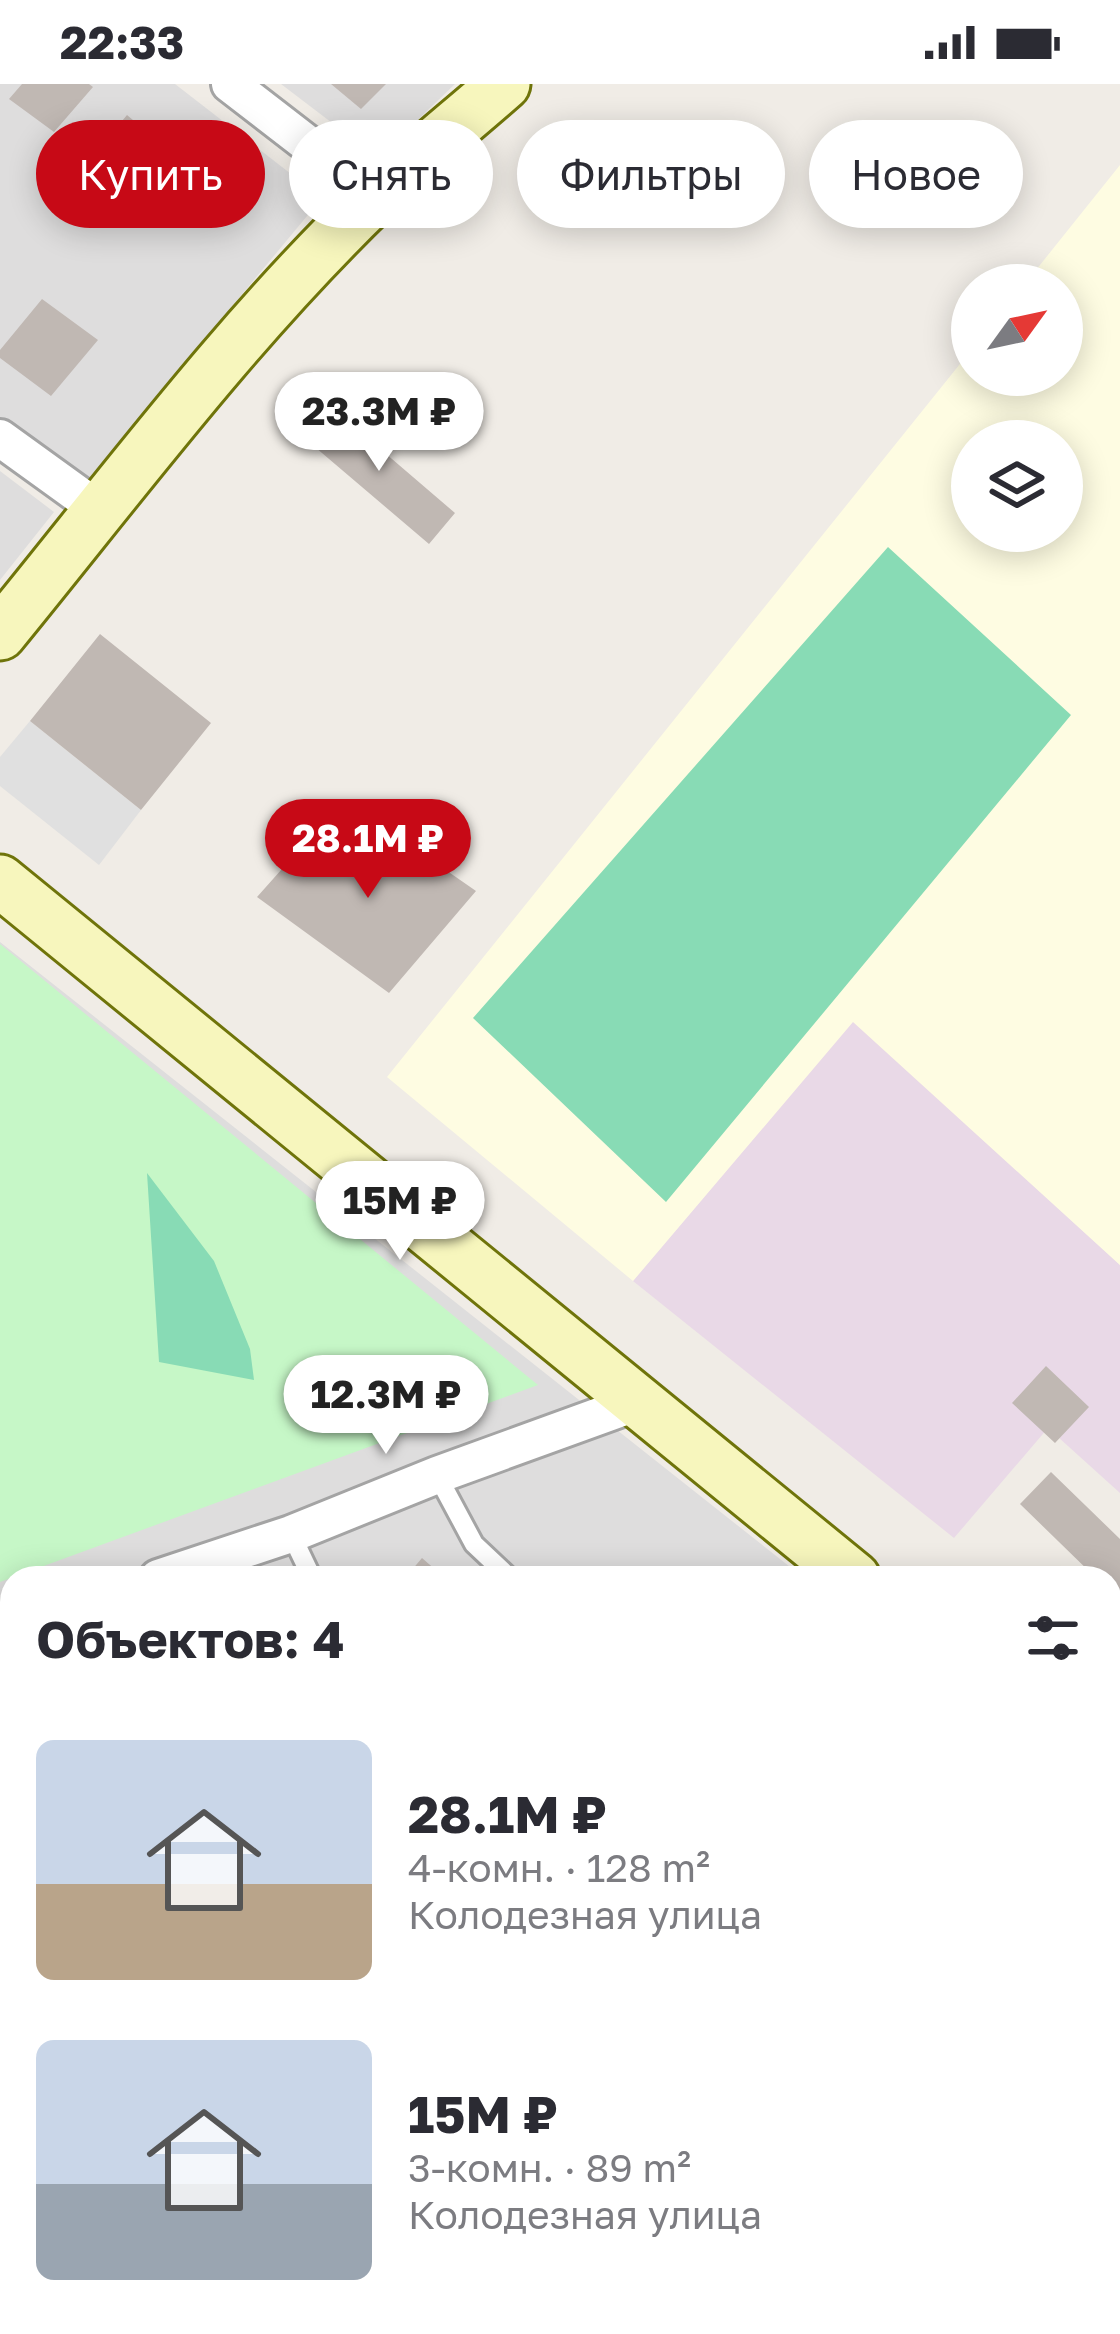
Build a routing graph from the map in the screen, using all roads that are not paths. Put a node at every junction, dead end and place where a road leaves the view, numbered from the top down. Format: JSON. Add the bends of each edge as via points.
{"nodes":[{"id":1,"x":230,"y":84,"type":"edge"},
{"id":2,"x":504,"y":84,"type":"edge"},
{"id":3,"x":463,"y":120,"type":"edge"},
{"id":4,"x":289,"y":130,"type":"edge"},
{"id":5,"x":345,"y":228,"type":"edge"},
{"id":6,"x":0,"y":439,"type":"edge"},
{"id":7,"x":101,"y":511,"type":"junction"},
{"id":8,"x":0,"y":634,"type":"edge"},
{"id":9,"x":0,"y":881,"type":"edge"},
{"id":10,"x":638,"y":1402,"type":"junction"},
{"id":11,"x":437,"y":1475,"type":"junction"},
{"id":12,"x":291,"y":1534,"type":"junction"},
{"id":13,"x":194,"y":1566,"type":"edge"},
{"id":14,"x":306,"y":1566,"type":"edge"},
{"id":15,"x":497,"y":1566,"type":"edge"},
{"id":16,"x":839,"y":1566,"type":"edge"}],
"edges":[{"from":1,"to":4,"type":"street"},
{"from":2,"to":3,"type":"main road"},
{"from":5,"to":7,"type":"main road","via":[[223,360]]},
{"from":6,"to":7,"type":"street"},
{"from":7,"to":8,"type":"main road"},
{"from":9,"to":10,"type":"main road"},
{"from":10,"to":11,"type":"street"},
{"from":10,"to":16,"type":"main road"},
{"from":11,"to":12,"type":"street"},
{"from":11,"to":15,"type":"lane","via":[[474,1544]]},
{"from":12,"to":13,"type":"street"},
{"from":12,"to":14,"type":"lane"}]}
